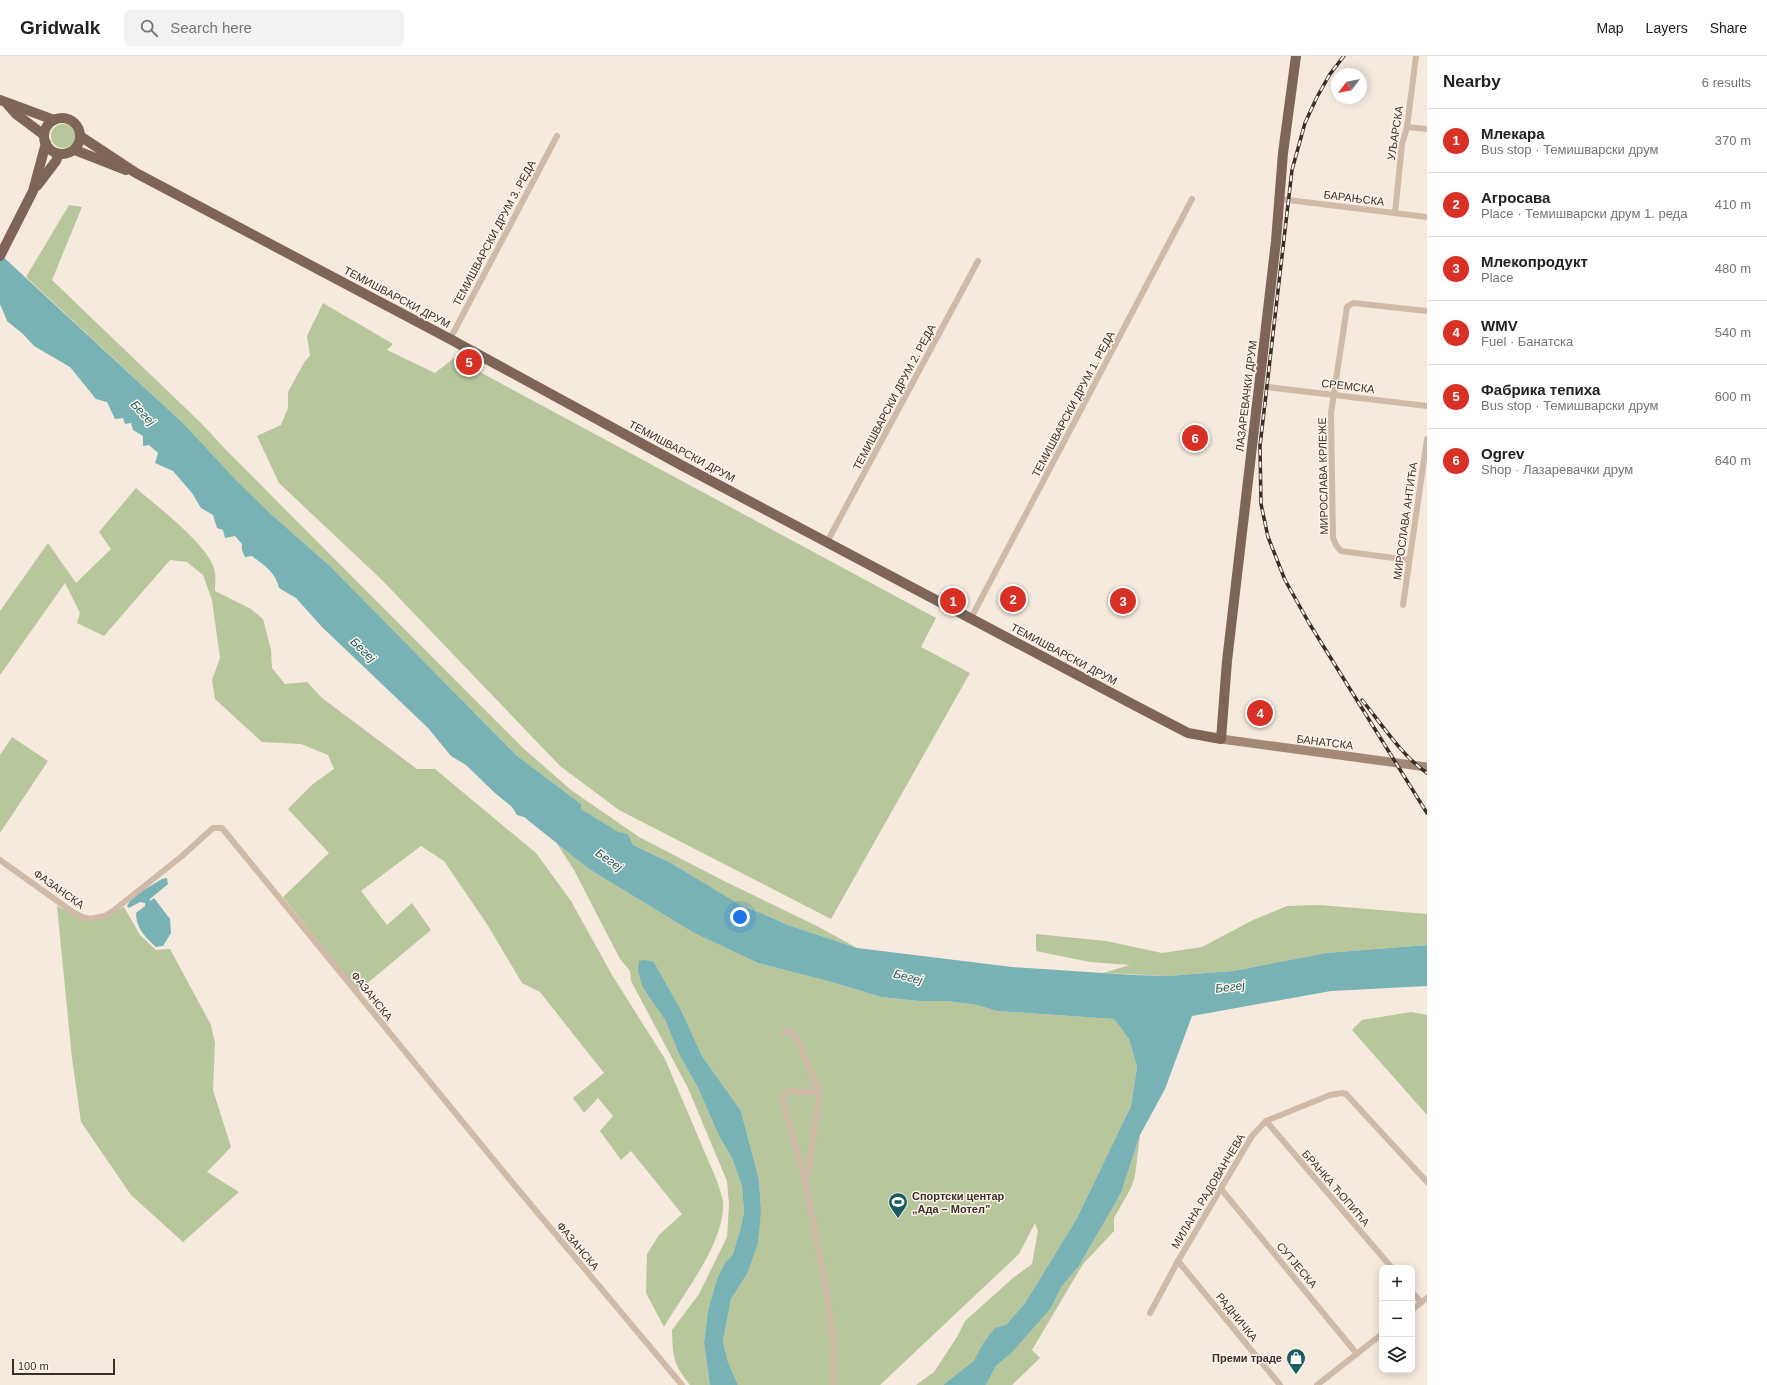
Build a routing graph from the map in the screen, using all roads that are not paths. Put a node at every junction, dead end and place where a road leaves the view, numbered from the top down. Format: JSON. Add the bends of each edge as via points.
{"nodes":[{"id":1,"x":1296,"y":56,"type":"edge"},
{"id":2,"x":1416,"y":56,"type":"edge"},
{"id":3,"x":3,"y":102,"type":"edge"},
{"id":4,"x":54,"y":120,"type":"junction"},
{"id":5,"x":1407,"y":127,"type":"junction"},
{"id":6,"x":1427,"y":129,"type":"edge"},
{"id":7,"x":80,"y":136,"type":"junction"},
{"id":8,"x":557,"y":136,"type":"dead end"},
{"id":9,"x":45,"y":139,"type":"junction"},
{"id":10,"x":75,"y":150,"type":"junction"},
{"id":11,"x":60,"y":154,"type":"junction"},
{"id":12,"x":136,"y":173,"type":"junction"},
{"id":13,"x":33,"y":191,"type":"junction"},
{"id":14,"x":1192,"y":199,"type":"dead end"},
{"id":15,"x":1280,"y":199,"type":"junction"},
{"id":16,"x":1395,"y":213,"type":"junction"},
{"id":17,"x":1427,"y":217,"type":"edge"},
{"id":18,"x":0,"y":256,"type":"edge"},
{"id":19,"x":978,"y":261,"type":"dead end"},
{"id":20,"x":1427,"y":311,"type":"edge"},
{"id":21,"x":450,"y":339,"type":"junction"},
{"id":22,"x":1267,"y":387,"type":"dead end"},
{"id":23,"x":1334,"y":394,"type":"junction"},
{"id":24,"x":1427,"y":406,"type":"edge"},
{"id":25,"x":1427,"y":439,"type":"edge"},
{"id":26,"x":827,"y":542,"type":"junction"},
{"id":27,"x":1409,"y":560,"type":"junction"},
{"id":28,"x":1403,"y":605,"type":"dead end"},
{"id":29,"x":971,"y":618,"type":"junction"},
{"id":30,"x":1221,"y":740,"type":"junction"},
{"id":31,"x":1427,"y":767,"type":"edge"},
{"id":32,"x":0,"y":860,"type":"edge"},
{"id":33,"x":783,"y":1034,"type":"dead end"},
{"id":34,"x":820,"y":1093,"type":"junction"},
{"id":35,"x":1266,"y":1122,"type":"junction"},
{"id":36,"x":1427,"y":1182,"type":"edge"},
{"id":37,"x":806,"y":1184,"type":"junction"},
{"id":38,"x":1221,"y":1189,"type":"junction"},
{"id":39,"x":1178,"y":1261,"type":"junction"},
{"id":40,"x":1389,"y":1265,"type":"edge"},
{"id":41,"x":1415,"y":1295,"type":"edge"},
{"id":42,"x":1427,"y":1298,"type":"edge"},
{"id":43,"x":1421,"y":1302,"type":"junction"},
{"id":44,"x":1415,"y":1307,"type":"edge"},
{"id":45,"x":1150,"y":1313,"type":"dead end"},
{"id":46,"x":1379,"y":1336,"type":"edge"},
{"id":47,"x":1357,"y":1354,"type":"junction"},
{"id":48,"x":682,"y":1385,"type":"edge"},
{"id":49,"x":833,"y":1385,"type":"edge"},
{"id":50,"x":1280,"y":1385,"type":"edge"},
{"id":51,"x":1317,"y":1385,"type":"edge"}],
"edges":[{"from":1,"to":15,"type":"main road","name":"ЛАЗАРЕВАЧКИ ДРУМ","via":[[1283,153]]},
{"from":2,"to":5,"type":"street","name":"УЉАРСКА"},
{"from":3,"to":4,"type":"main road"},
{"from":3,"to":9,"type":"main road"},
{"from":4,"to":7,"type":"main road","via":[[68,119],[75,123]]},
{"from":4,"to":9,"type":"main road","via":[[47,126]]},
{"from":5,"to":6,"type":"street"},
{"from":5,"to":16,"type":"street","name":"УЉАРСКА","via":[[1402,144]]},
{"from":7,"to":10,"type":"main road"},
{"from":7,"to":12,"type":"main road","name":"ТЕМИШВАРСКИ ДРУМ"},
{"from":8,"to":21,"type":"street","name":"ТЕМИШВАРСКИ ДРУМ 3. РЕДА"},
{"from":9,"to":11,"type":"main road","via":[[54,152]]},
{"from":9,"to":13,"type":"main road"},
{"from":10,"to":11,"type":"main road"},
{"from":10,"to":12,"type":"main road","name":"ТЕМИШВАРСКИ ДРУМ"},
{"from":11,"to":13,"type":"main road"},
{"from":12,"to":21,"type":"main road","name":"ТЕМИШВАРСКИ ДРУМ"},
{"from":13,"to":18,"type":"main road"},
{"from":14,"to":29,"type":"street","name":"ТЕМИШВАРСКИ ДРУМ 1. РЕДА"},
{"from":15,"to":16,"type":"street","name":"БАРАЊСКА"},
{"from":15,"to":30,"type":"main road","name":"ЛАЗАРЕВАЧКИ ДРУМ","via":[[1227,661]]},
{"from":16,"to":17,"type":"street","name":"БАРАЊСКА"},
{"from":19,"to":26,"type":"street","name":"ТЕМИШВАРСКИ ДРУМ 2. РЕДА"},
{"from":20,"to":23,"type":"street","name":"МИРОСЛАВА КРЛЕЖЕ","via":[[1353,303],[1347,307]]},
{"from":21,"to":26,"type":"main road","name":"ТЕМИШВАРСКИ ДРУМ"},
{"from":22,"to":23,"type":"street","name":"СРЕМСКА"},
{"from":23,"to":24,"type":"street","name":"СРЕМСКА"},
{"from":23,"to":27,"type":"street","name":"МИРОСЛАВА КРЛЕЖЕ","via":[[1331,436],[1333,538],[1336,545],[1341,551]]},
{"from":25,"to":27,"type":"street","name":"МИРОСЛАВА АНТИЋА"},
{"from":26,"to":29,"type":"main road","name":"ТЕМИШВАРСКИ ДРУМ"},
{"from":27,"to":28,"type":"street","name":"МИРОСЛАВА АНТИЋА"},
{"from":29,"to":30,"type":"main road","name":"ТЕМИШВАРСКИ ДРУМ","via":[[1180,729]]},
{"from":30,"to":31,"type":"main road","name":"БАНАТСКА"},
{"from":32,"to":48,"type":"street","name":"ФАЗАНСКА","via":[[74,913],[82,917],[97,918],[113,912],[214,828],[222,828],[510,1181]]},
{"from":33,"to":34,"type":"street","via":[[786,1031],[792,1033],[799,1043]]},
{"from":34,"to":37,"type":"street"},
{"from":34,"to":37,"type":"street","via":[[789,1091],[783,1098]]},
{"from":35,"to":36,"type":"street","name":"МИЛАНА РАДОВАНЧЕВА","via":[[1330,1095],[1342,1093],[1350,1097]]},
{"from":35,"to":38,"type":"street","name":"МИЛАНА РАДОВАНЧЕВА","via":[[1252,1136]]},
{"from":35,"to":40,"type":"street","name":"БРАНКА ЋОПИЋА"},
{"from":37,"to":49,"type":"street","via":[[834,1347]]},
{"from":38,"to":39,"type":"street","name":"МИЛАНА РАДОВАНЧЕВА"},
{"from":38,"to":47,"type":"street","name":"СУТЈЕСКА"},
{"from":39,"to":45,"type":"street","name":"МИЛАНА РАДОВАНЧЕВА"},
{"from":39,"to":50,"type":"street","name":"РАДНИЧКА"},
{"from":41,"to":43,"type":"street"},
{"from":42,"to":43,"type":"street"},
{"from":43,"to":44,"type":"street"},
{"from":46,"to":47,"type":"street"},
{"from":47,"to":51,"type":"street"}]}
